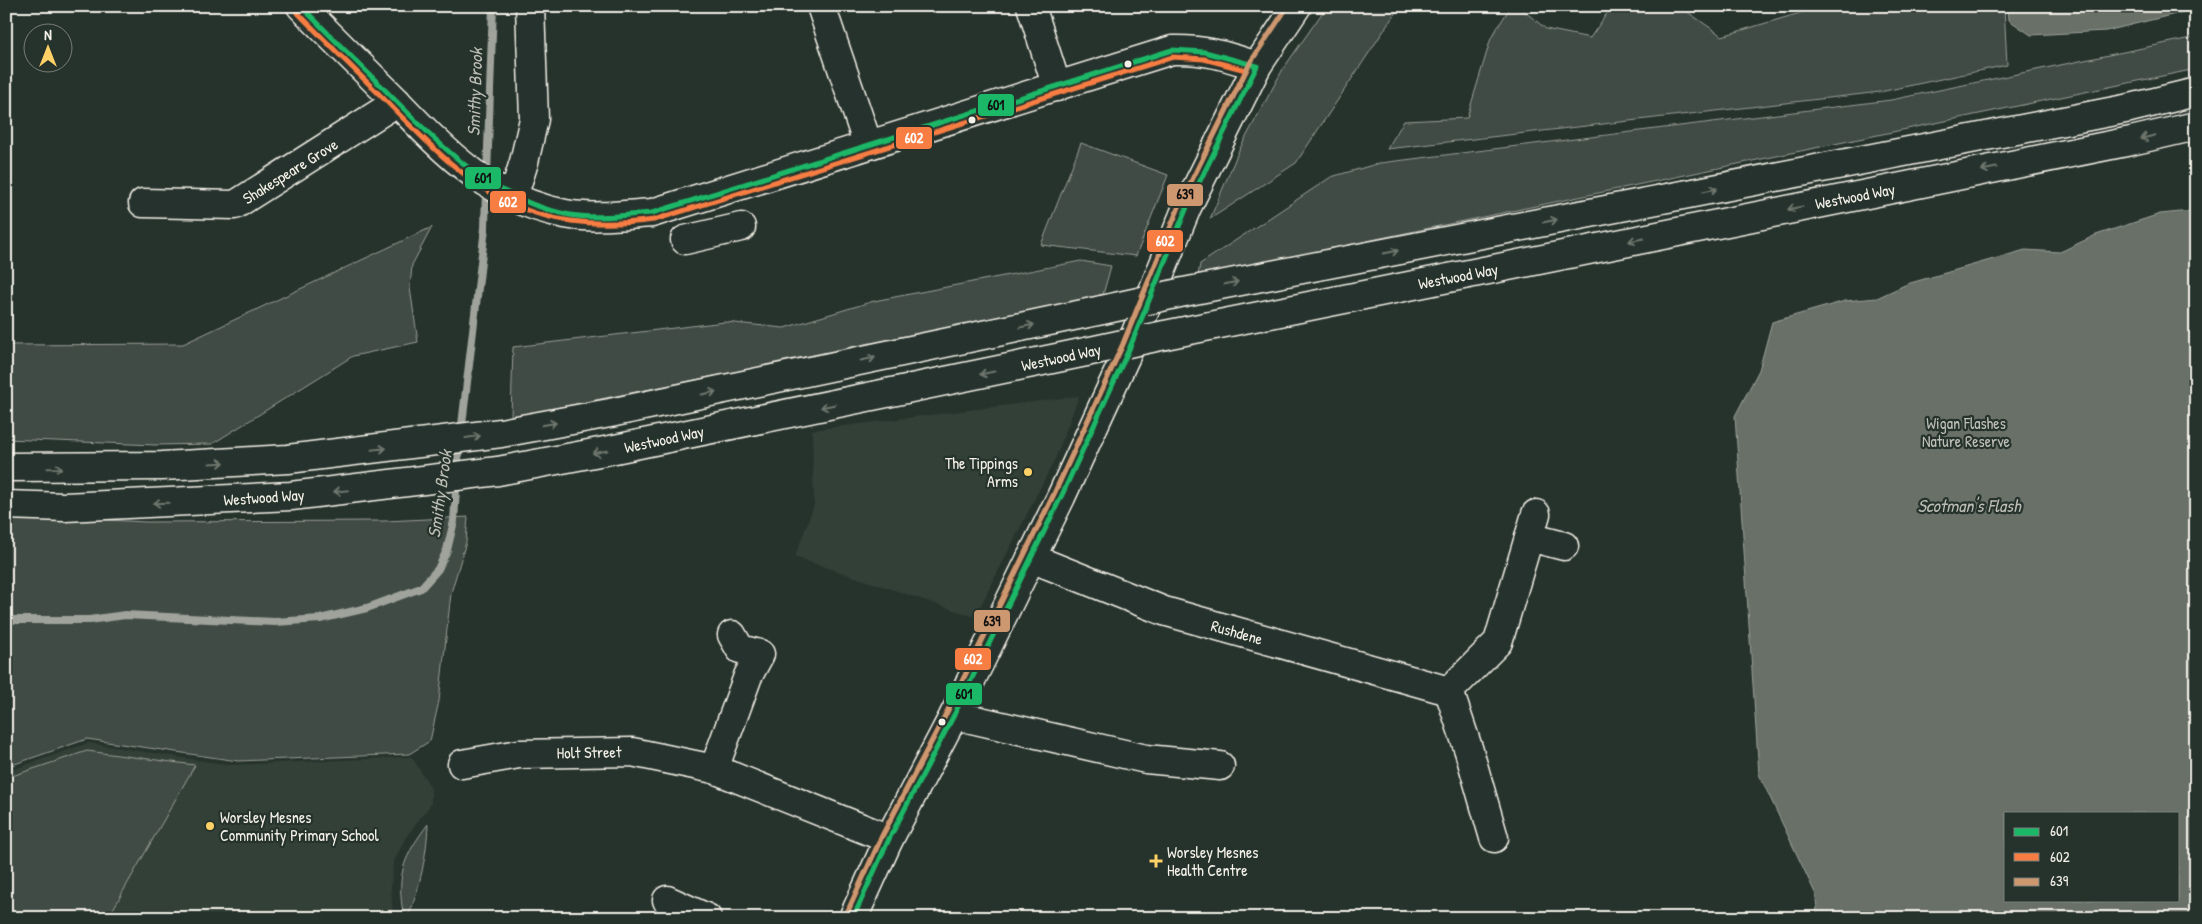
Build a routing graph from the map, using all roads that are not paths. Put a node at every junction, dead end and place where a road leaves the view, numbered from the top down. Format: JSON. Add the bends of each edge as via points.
{"nodes":[{"id":1,"x":301,"y":6,"type":"edge"},
{"id":2,"x":530,"y":6,"type":"edge"},
{"id":3,"x":821,"y":6,"type":"edge"},
{"id":4,"x":1031,"y":6,"type":"edge"},
{"id":5,"x":1297,"y":6,"type":"edge"},
{"id":6,"x":1257,"y":66,"type":"junction"},
{"id":7,"x":1057,"y":87,"type":"junction"},
{"id":8,"x":2196,"y":92,"type":"edge"},
{"id":9,"x":397,"y":102,"type":"junction"},
{"id":10,"x":2196,"y":126,"type":"edge"},
{"id":11,"x":868,"y":145,"type":"junction"},
{"id":12,"x":507,"y":194,"type":"junction"},
{"id":13,"x":712,"y":195,"type":"junction"},
{"id":14,"x":143,"y":203,"type":"dead end"},
{"id":15,"x":685,"y":240,"type":"dead end"},
{"id":16,"x":6,"y":467,"type":"edge"},
{"id":17,"x":6,"y":505,"type":"edge"},
{"id":18,"x":1564,"y":546,"type":"dead end"},
{"id":19,"x":1031,"y":558,"type":"junction"},
{"id":20,"x":732,"y":634,"type":"dead end"},
{"id":21,"x":1449,"y":691,"type":"junction"},
{"id":22,"x":954,"y":715,"type":"junction"},
{"id":23,"x":462,"y":764,"type":"dead end"},
{"id":24,"x":1220,"y":766,"type":"dead end"},
{"id":25,"x":714,"y":769,"type":"junction"},
{"id":26,"x":1494,"y":838,"type":"dead end"},
{"id":27,"x":889,"y":839,"type":"junction"},
{"id":28,"x":667,"y":900,"type":"dead end"},
{"id":29,"x":707,"y":918,"type":"edge"},
{"id":30,"x":853,"y":918,"type":"edge"}],
"edges":[{"from":1,"to":9,"type":"main road"},
{"from":2,"to":12,"type":"main road","via":[[534,119],[524,162]]},
{"from":3,"to":11,"type":"main road"},
{"from":4,"to":7,"type":"main road"},
{"from":5,"to":6,"type":"main road"},
{"from":6,"to":7,"type":"main road","via":[[1217,52],[1172,50]]},
{"from":6,"to":19,"type":"main road","via":[[1186,207],[1130,347]]},
{"from":7,"to":11,"type":"main road"},
{"from":16,"to":8,"type":"main road","one_way":true,"bridge":true,"via":[[171,466],[288,459],[501,433],[1184,292],[2130,108]]},
{"from":9,"to":12,"type":"main road","via":[[439,146],[472,173]]},
{"from":9,"to":14,"type":"main road","name":"Shakespeare Grove","via":[[235,205]]},
{"from":10,"to":17,"type":"main road","name":"Westwood Way","one_way":true,"bridge":true,"via":[[498,471],[290,496],[65,507]]},
{"from":11,"to":13,"type":"main road"},
{"from":12,"to":13,"type":"main road","via":[[541,208],[597,217],[652,213]]},
{"from":13,"to":15,"type":"main road","via":[[732,229]]},
{"from":18,"to":21,"type":"main road","via":[[1533,525],[1498,642]]},
{"from":19,"to":21,"type":"main road","name":"Rushdene","via":[[1164,612]]},
{"from":19,"to":22,"type":"main road"},
{"from":20,"to":25,"type":"main road","via":[[740,649],[770,649],[748,676]]},
{"from":21,"to":26,"type":"main road"},
{"from":22,"to":24,"type":"main road","via":[[1146,759]]},
{"from":22,"to":27,"type":"main road"},
{"from":23,"to":25,"type":"main road","name":"Holt Street","via":[[519,754],[632,752]]},
{"from":25,"to":27,"type":"main road","name":"Holt Street"},
{"from":27,"to":30,"type":"main road"},
{"from":28,"to":29,"type":"main road"}]}
